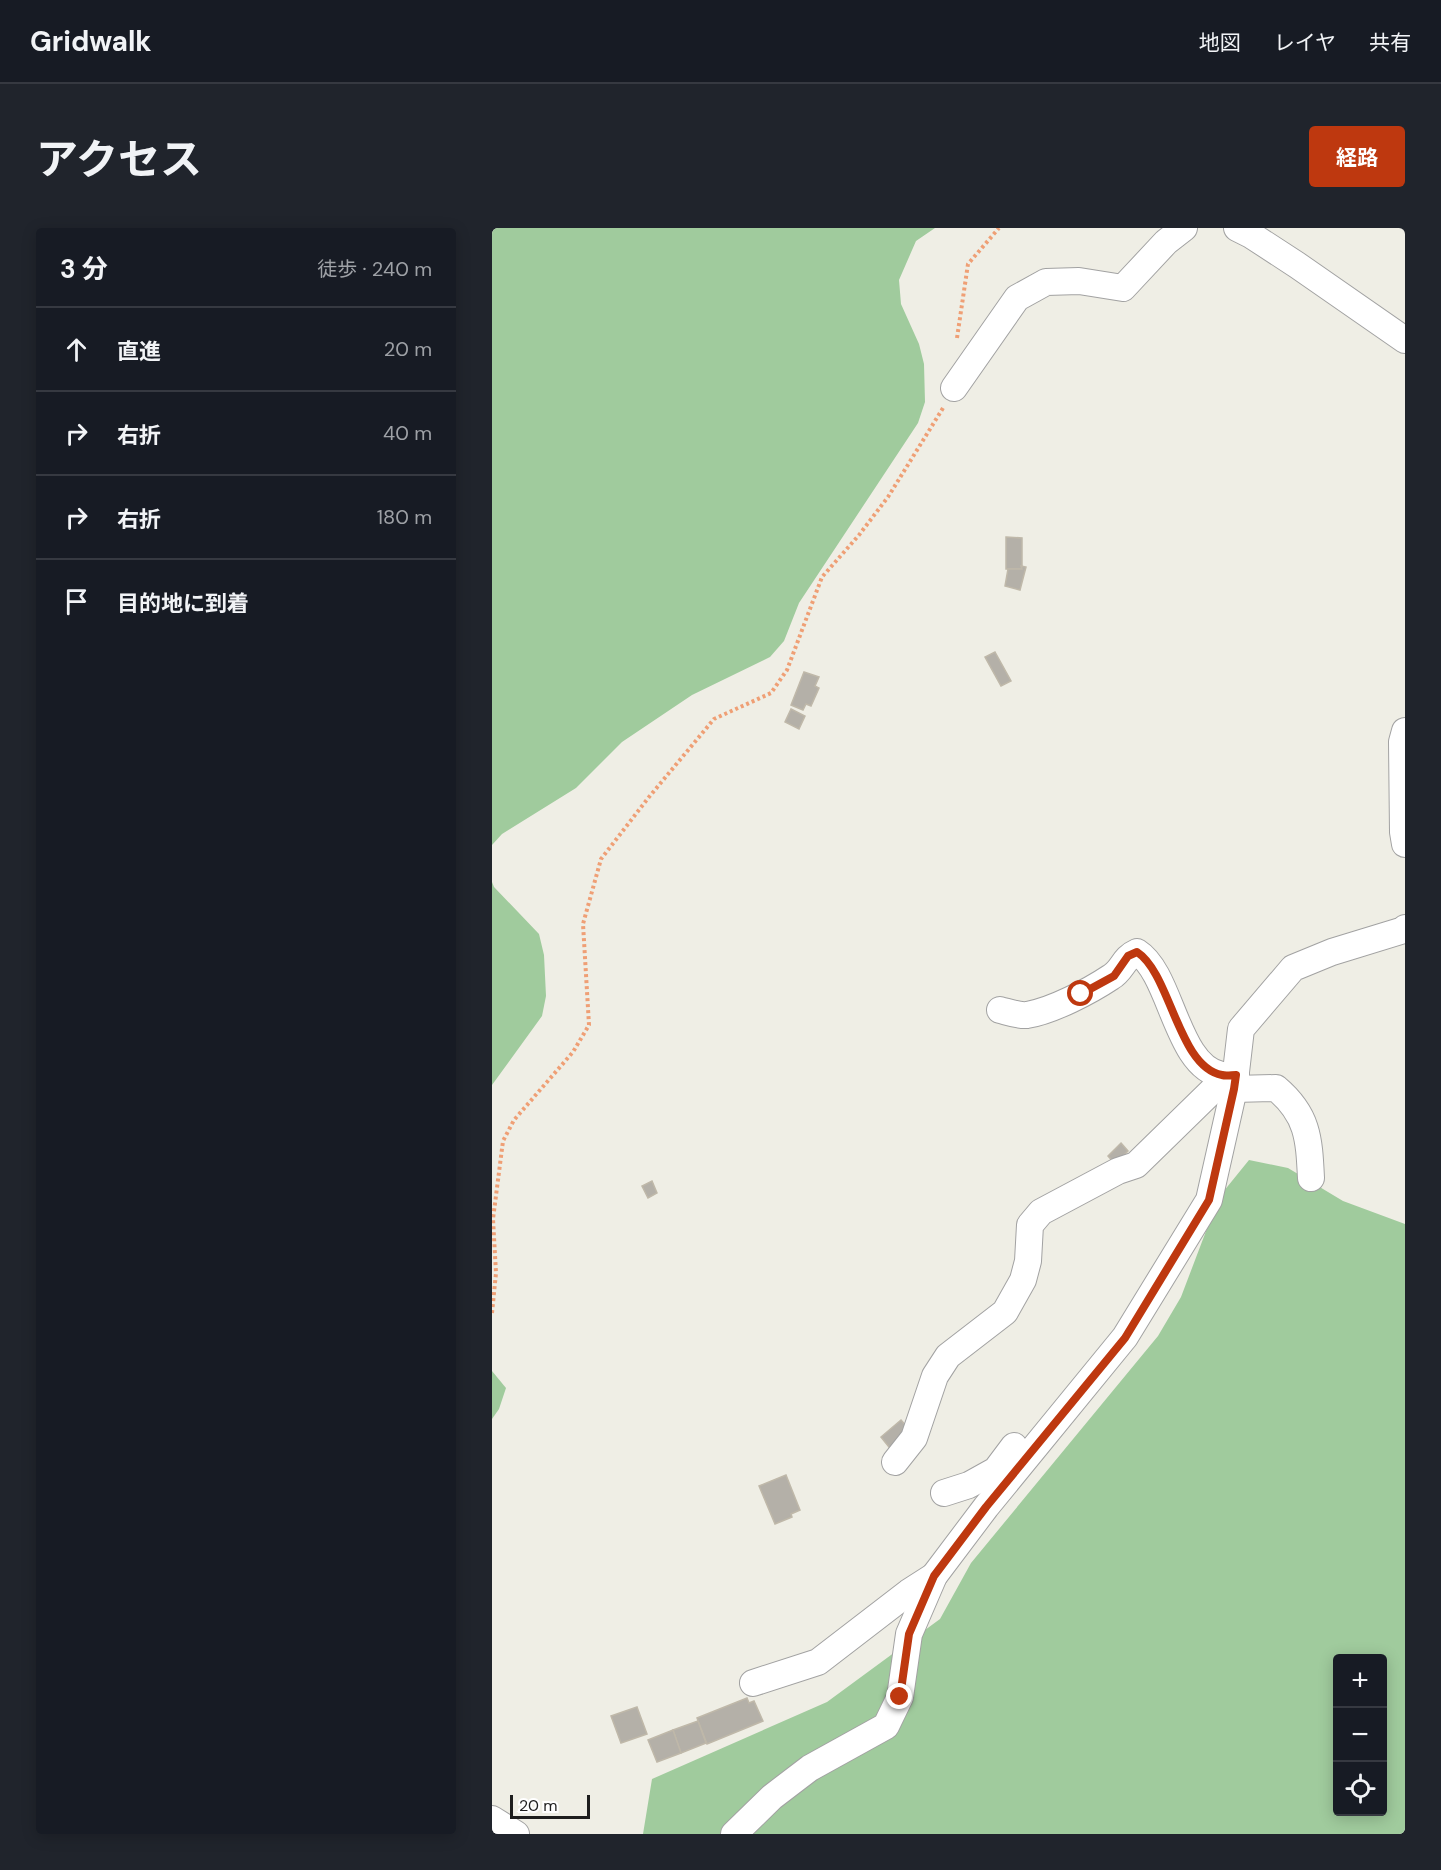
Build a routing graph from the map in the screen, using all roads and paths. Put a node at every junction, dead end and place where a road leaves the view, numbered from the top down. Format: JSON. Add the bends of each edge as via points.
{"nodes":[{"id":1,"x":999,"y":228,"type":"edge"},
{"id":2,"x":1184,"y":228,"type":"edge"},
{"id":3,"x":1237,"y":228,"type":"edge"},
{"id":4,"x":1405,"y":340,"type":"edge"},
{"id":5,"x":956,"y":348,"type":"dead end"},
{"id":6,"x":954,"y":388,"type":"joint"},
{"id":7,"x":1405,"y":731,"type":"edge"},
{"id":8,"x":1405,"y":844,"type":"edge"},
{"id":9,"x":1405,"y":928,"type":"edge"},
{"id":10,"x":1000,"y":1010,"type":"dead end"},
{"id":11,"x":1235,"y":1082,"type":"junction"},
{"id":12,"x":1311,"y":1178,"type":"dead end"},
{"id":13,"x":492,"y":1313,"type":"edge"},
{"id":14,"x":1069,"y":1406,"type":"junction"},
{"id":15,"x":895,"y":1462,"type":"dead end"},
{"id":16,"x":944,"y":1493,"type":"dead end"},
{"id":17,"x":934,"y":1576,"type":"junction"},
{"id":18,"x":753,"y":1683,"type":"dead end"},
{"id":19,"x":492,"y":1819,"type":"edge"},
{"id":20,"x":516,"y":1834,"type":"edge"},
{"id":21,"x":734,"y":1834,"type":"edge"}],
"edges":[{"from":1,"to":5,"type":"path","via":[[968,264]]},
{"from":2,"to":6,"type":"street","via":[[1123,288],[1079,281],[1046,282],[1017,298]]},
{"from":3,"to":4,"type":"street"},
{"from":6,"to":13,"type":"path","via":[[888,497],[822,577],[787,670],[771,693],[714,719],[602,859],[583,924],[589,1025],[573,1052],[514,1120],[503,1141],[493,1219],[496,1273]]},
{"from":7,"to":8,"type":"street"},
{"from":9,"to":11,"type":"street","via":[[1293,968],[1241,1029]]},
{"from":10,"to":11,"type":"street","via":[[1025,1015],[1049,1008],[1114,976],[1128,956],[1137,952],[1150,965],[1194,1055]]},
{"from":11,"to":12,"type":"street","via":[[1276,1088],[1300,1114],[1308,1134]]},
{"from":11,"to":14,"type":"street","via":[[1209,1200],[1125,1338]]},
{"from":11,"to":15,"type":"street","via":[[1221,1083],[1136,1165],[1118,1170],[1041,1212],[1030,1225],[1023,1280],[1005,1312],[948,1356],[935,1376],[914,1438]]},
{"from":14,"to":16,"type":"street","via":[[1049,1407],[996,1470]]},
{"from":14,"to":17,"type":"street"},
{"from":17,"to":18,"type":"street","via":[[819,1662]]},
{"from":17,"to":21,"type":"street","via":[[909,1634],[900,1697],[886,1726],[810,1768],[772,1797]]},
{"from":19,"to":20,"type":"street"}]}
